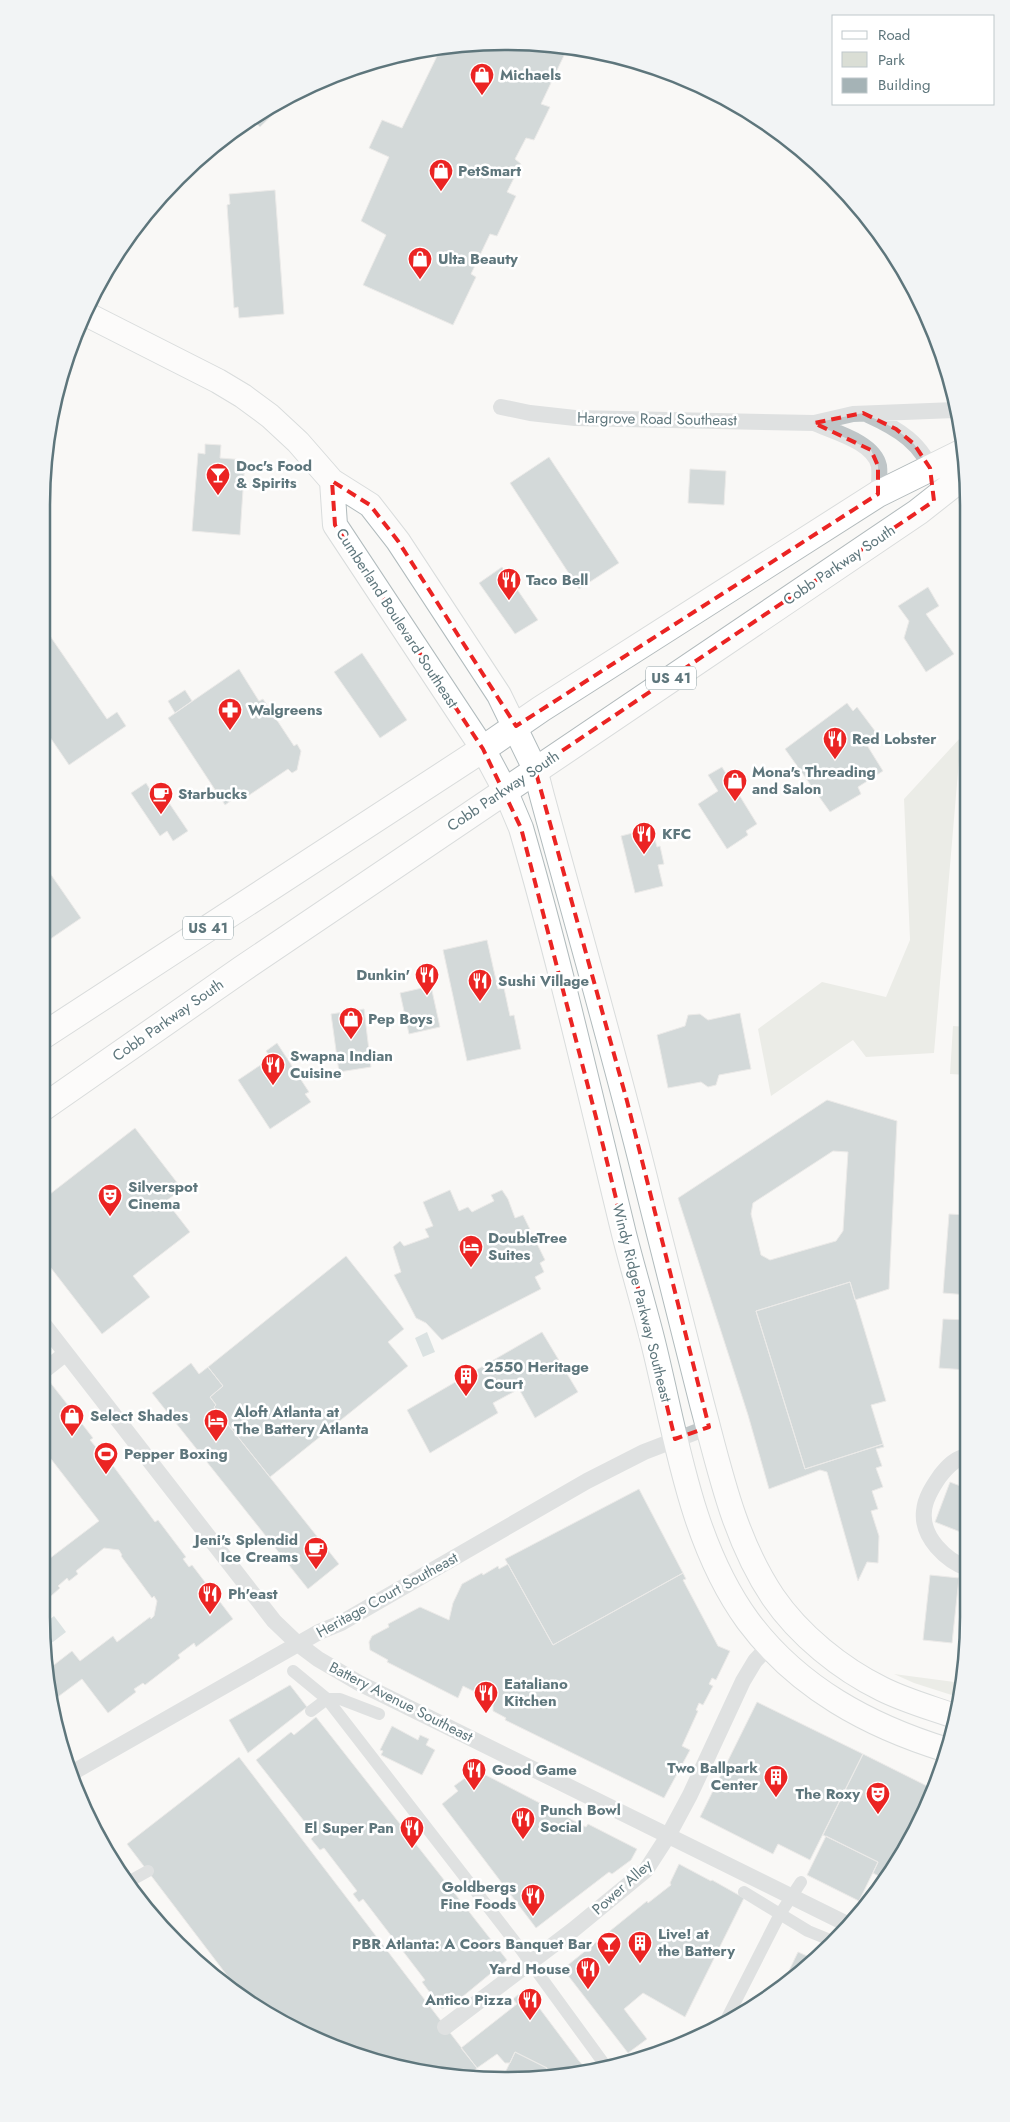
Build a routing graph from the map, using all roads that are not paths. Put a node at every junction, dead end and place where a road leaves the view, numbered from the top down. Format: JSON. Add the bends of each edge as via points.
{"nodes":[{"id":1,"x":91,"y":317,"type":"edge"},
{"id":2,"x":501,"y":407,"type":"dead end"},
{"id":3,"x":950,"y":410,"type":"edge"},
{"id":4,"x":863,"y":413,"type":"junction"},
{"id":5,"x":814,"y":423,"type":"junction"},
{"id":6,"x":957,"y":456,"type":"edge"},
{"id":7,"x":930,"y":468,"type":"junction"},
{"id":8,"x":959,"y":480,"type":"edge"},
{"id":9,"x":332,"y":481,"type":"junction"},
{"id":10,"x":878,"y":494,"type":"junction"},
{"id":11,"x":934,"y":501,"type":"junction"},
{"id":12,"x":516,"y":726,"type":"junction"},
{"id":13,"x":483,"y":749,"type":"junction"},
{"id":14,"x":535,"y":769,"type":"junction"},
{"id":15,"x":505,"y":790,"type":"junction"},
{"id":16,"x":50,"y":1031,"type":"edge"},
{"id":17,"x":50,"y":1103,"type":"edge"},
{"id":18,"x":50,"y":1333,"type":"edge"},
{"id":19,"x":65,"y":1354,"type":"junction"},
{"id":20,"x":50,"y":1366,"type":"edge"},
{"id":21,"x":709,"y":1427,"type":"junction"},
{"id":22,"x":675,"y":1439,"type":"junction"},
{"id":23,"x":960,"y":1459,"type":"edge"},
{"id":24,"x":960,"y":1563,"type":"edge"},
{"id":25,"x":298,"y":1644,"type":"junction"},
{"id":26,"x":769,"y":1646,"type":"junction"},
{"id":27,"x":293,"y":1671,"type":"dead end"},
{"id":28,"x":327,"y":1698,"type":"junction"},
{"id":29,"x":312,"y":1711,"type":"dead end"},
{"id":30,"x":379,"y":1714,"type":"dead end"},
{"id":31,"x":949,"y":1714,"type":"edge"},
{"id":32,"x":940,"y":1748,"type":"edge"},
{"id":33,"x":77,"y":1770,"type":"edge"},
{"id":34,"x":668,"y":1836,"type":"junction"},
{"id":35,"x":148,"y":1871,"type":"dead end"},
{"id":36,"x":133,"y":1879,"type":"edge"},
{"id":37,"x":801,"y":1882,"type":"dead end"},
{"id":38,"x":744,"y":1892,"type":"dead end"},
{"id":39,"x":791,"y":1897,"type":"junction"},
{"id":40,"x":780,"y":1914,"type":"junction"},
{"id":41,"x":843,"y":1922,"type":"edge"},
{"id":42,"x":827,"y":1939,"type":"edge"},
{"id":43,"x":530,"y":1962,"type":"junction"},
{"id":44,"x":730,"y":2012,"type":"edge"},
{"id":45,"x":445,"y":2027,"type":"dead end"},
{"id":46,"x":603,"y":2061,"type":"edge"}],
"edges":[{"from":1,"to":9,"type":"main road","via":[[243,396],[298,442]]},
{"from":2,"to":5,"type":"street","name":"Hargrove Road Southeast","via":[[575,418]]},
{"from":3,"to":4,"type":"street","name":"Hargrove Road Southeast"},
{"from":4,"to":5,"type":"street","name":"Hargrove Road Southeast"},
{"from":4,"to":7,"type":"street","via":[[905,435]]},
{"from":5,"to":10,"type":"street","name":"Hargrove Road Southeast","via":[[870,450],[878,466]]},
{"from":6,"to":7,"type":"main road","number":"US 41"},
{"from":7,"to":10,"type":"main road","number":"US 41"},
{"from":7,"to":11,"type":"street","via":[[935,488]]},
{"from":8,"to":11,"type":"main road","name":"Cobb Parkway South","number":"US 41"},
{"from":9,"to":12,"type":"main road","via":[[370,505],[398,540],[499,694]]},
{"from":9,"to":13,"type":"main road","name":"Cumberland Boulevard Southeast","via":[[335,525]]},
{"from":10,"to":12,"type":"main road","number":"US 41"},
{"from":11,"to":14,"type":"main road","name":"Cobb Parkway South","number":"US 41"},
{"from":12,"to":13,"type":"main road","number":"US 41"},
{"from":12,"to":14,"type":"main road"},
{"from":13,"to":15,"type":"main road","name":"Windy Ridge Parkway Southeast"},
{"from":13,"to":16,"type":"main road","number":"US 41"},
{"from":14,"to":15,"type":"main road","name":"Cobb Parkway South","number":"US 41"},
{"from":14,"to":21,"type":"main road","via":[[627,1101]]},
{"from":15,"to":17,"type":"main road","name":"Cobb Parkway South","number":"US 41"},
{"from":15,"to":22,"type":"main road","name":"Windy Ridge Parkway Southeast","via":[[530,861]]},
{"from":18,"to":19,"type":"street","name":"Battery Avenue Southeast"},
{"from":19,"to":20,"type":"street"},
{"from":19,"to":25,"type":"street","name":"Battery Avenue Southeast","via":[[274,1621]]},
{"from":21,"to":22,"type":"street","name":"Heritage Court Southeast"},
{"from":21,"to":31,"type":"main road","via":[[738,1532],[774,1599],[829,1655],[860,1676],[882,1689]]},
{"from":22,"to":25,"type":"street","name":"Heritage Court Southeast","via":[[587,1481],[341,1623]]},
{"from":22,"to":26,"type":"main road","name":"Windy Ridge Parkway Southeast","via":[[701,1531],[716,1568],[736,1603]]},
{"from":23,"to":24,"type":"street","via":[[945,1470],[932,1487],[923,1512],[928,1537]]},
{"from":25,"to":33,"type":"street","name":"Heritage Court Southeast"},
{"from":25,"to":34,"type":"street","name":"Battery Avenue Southeast","via":[[359,1683]]},
{"from":26,"to":32,"type":"main road","name":"Windy Ridge Parkway Southeast","via":[[803,1678],[844,1707],[887,1729]]},
{"from":26,"to":34,"type":"street","name":"Power Alley","via":[[755,1661],[744,1681]]},
{"from":27,"to":28,"type":"street"},
{"from":28,"to":29,"type":"street"},
{"from":28,"to":30,"type":"street","via":[[340,1698]]},
{"from":28,"to":43,"type":"street"},
{"from":34,"to":39,"type":"street","name":"Battery Avenue Southeast"},
{"from":34,"to":43,"type":"street","name":"Power Alley","via":[[646,1870]]},
{"from":35,"to":36,"type":"street"},
{"from":37,"to":39,"type":"street"},
{"from":38,"to":40,"type":"street"},
{"from":39,"to":40,"type":"street"},
{"from":39,"to":41,"type":"street","name":"Battery Avenue Southeast"},
{"from":40,"to":42,"type":"street"},
{"from":40,"to":44,"type":"street"},
{"from":43,"to":45,"type":"street","name":"Power Alley"},
{"from":43,"to":46,"type":"street"}]}
